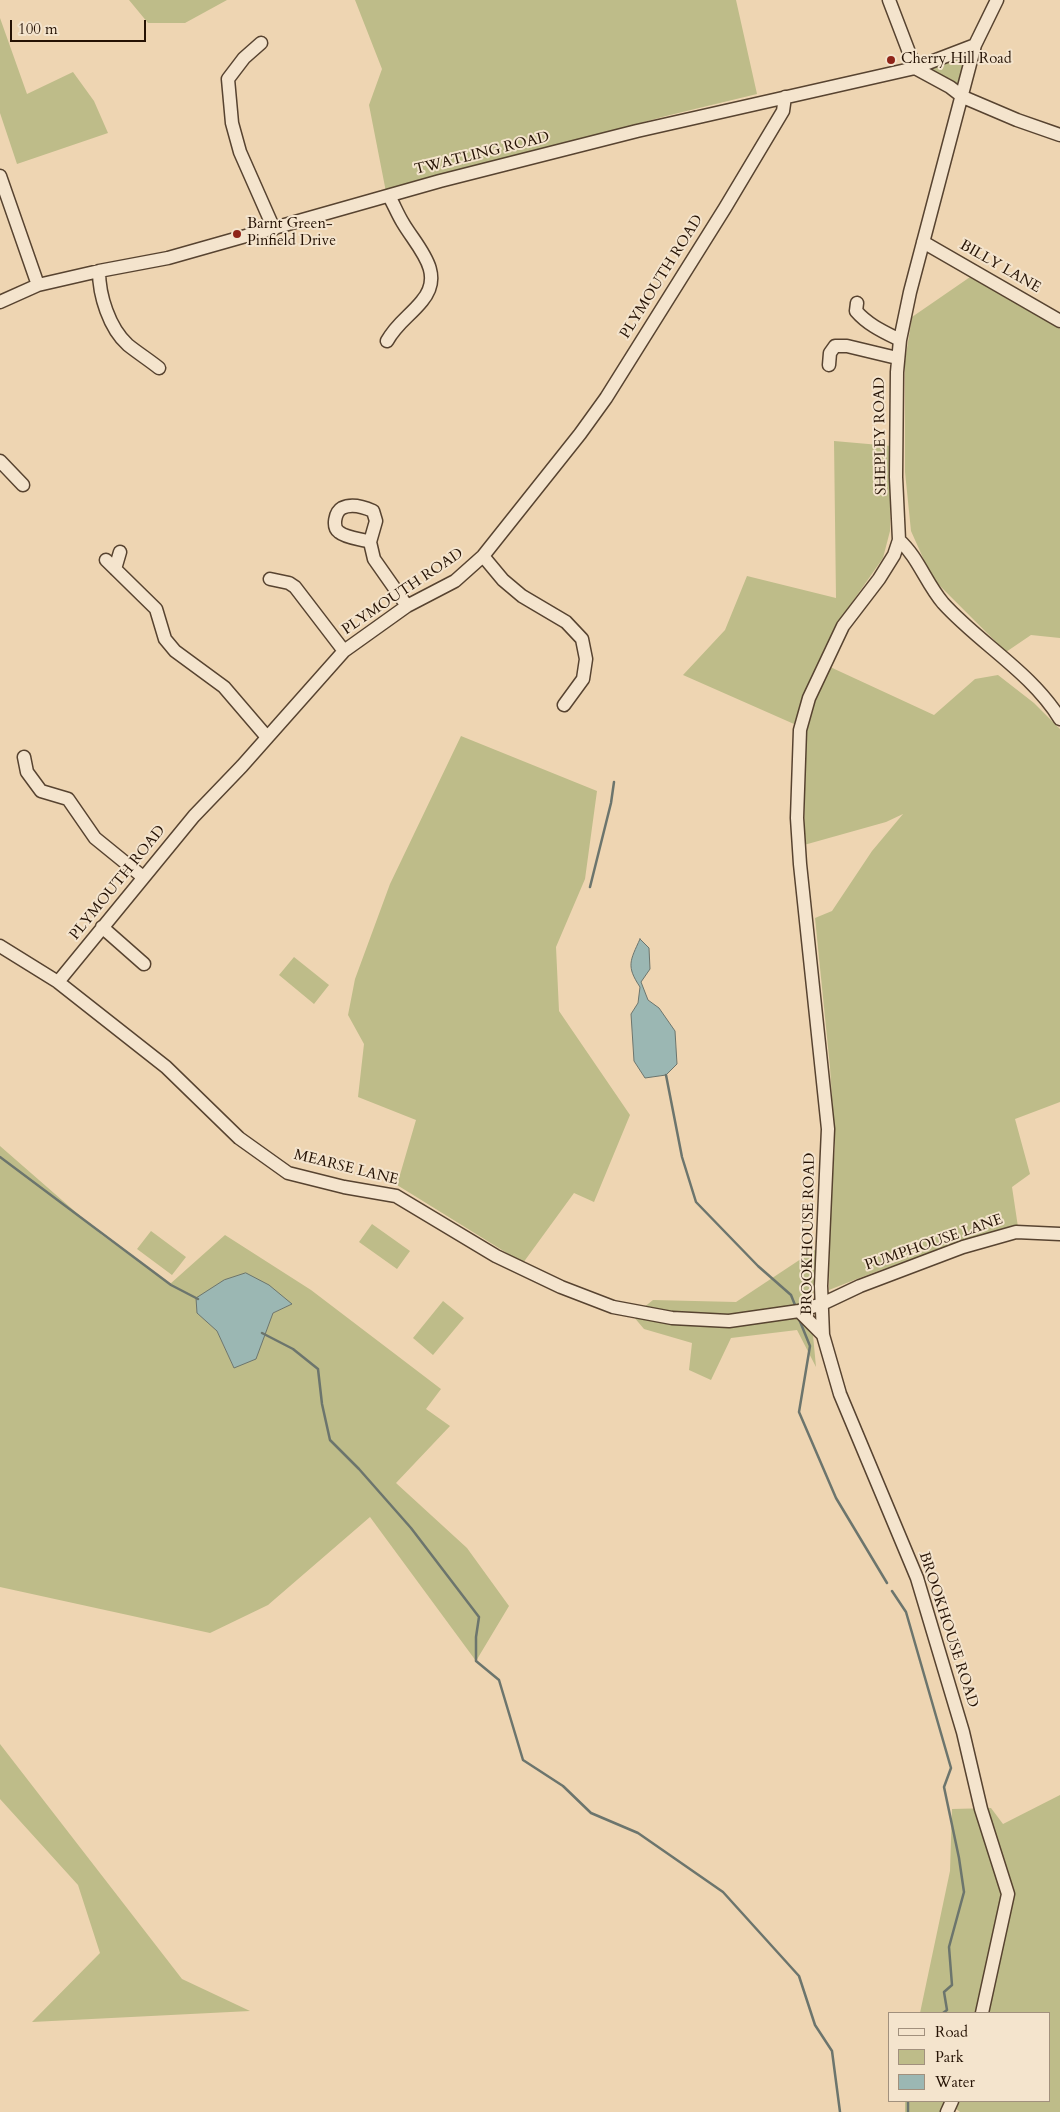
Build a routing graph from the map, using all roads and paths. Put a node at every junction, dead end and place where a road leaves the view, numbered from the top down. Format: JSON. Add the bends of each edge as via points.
{"nodes":[{"id":1,"x":889,"y":0,"type":"edge"},
{"id":2,"x":997,"y":0,"type":"edge"},
{"id":3,"x":261,"y":43,"type":"dead end"},
{"id":4,"x":975,"y":45,"type":"junction"},
{"id":5,"x":915,"y":68,"type":"junction"},
{"id":6,"x":785,"y":97,"type":"junction"},
{"id":7,"x":963,"y":97,"type":"junction"},
{"id":8,"x":1060,"y":135,"type":"edge"},
{"id":9,"x":0,"y":176,"type":"edge"},
{"id":10,"x":389,"y":196,"type":"junction"},
{"id":11,"x":274,"y":229,"type":"junction"},
{"id":12,"x":923,"y":242,"type":"junction"},
{"id":13,"x":99,"y":271,"type":"junction"},
{"id":14,"x":38,"y":285,"type":"junction"},
{"id":15,"x":0,"y":302,"type":"edge"},
{"id":16,"x":857,"y":303,"type":"dead end"},
{"id":17,"x":1060,"y":321,"type":"edge"},
{"id":18,"x":900,"y":340,"type":"junction"},
{"id":19,"x":387,"y":341,"type":"dead end"},
{"id":20,"x":897,"y":358,"type":"junction"},
{"id":21,"x":828,"y":365,"type":"dead end"},
{"id":22,"x":159,"y":368,"type":"dead end"},
{"id":23,"x":0,"y":461,"type":"edge"},
{"id":24,"x":23,"y":484,"type":"dead end"},
{"id":25,"x":899,"y":540,"type":"junction"},
{"id":26,"x":370,"y":542,"type":"dead end"},
{"id":27,"x":120,"y":552,"type":"dead end"},
{"id":28,"x":483,"y":556,"type":"junction"},
{"id":29,"x":270,"y":579,"type":"dead end"},
{"id":30,"x":407,"y":606,"type":"junction"},
{"id":31,"x":344,"y":651,"type":"junction"},
{"id":32,"x":564,"y":705,"type":"dead end"},
{"id":33,"x":1060,"y":719,"type":"edge"},
{"id":34,"x":266,"y":736,"type":"junction"},
{"id":35,"x":24,"y":757,"type":"dead end"},
{"id":36,"x":143,"y":877,"type":"junction"},
{"id":37,"x":102,"y":927,"type":"junction"},
{"id":38,"x":0,"y":946,"type":"edge"},
{"id":39,"x":144,"y":964,"type":"dead end"},
{"id":40,"x":58,"y":982,"type":"junction"},
{"id":41,"x":1060,"y":1234,"type":"edge"},
{"id":42,"x":822,"y":1304,"type":"junction"},
{"id":43,"x":799,"y":1312,"type":"junction"},
{"id":44,"x":823,"y":1335,"type":"junction"},
{"id":45,"x":982,"y":2012,"type":"edge"}],
"edges":[{"from":1,"to":5,"type":"street"},
{"from":2,"to":4,"type":"street","name":"SHEPLEY ROAD"},
{"from":3,"to":11,"type":"street","via":[[248,48],[228,79],[232,123],[240,152]]},
{"from":4,"to":5,"type":"street","name":"TWATLING ROAD"},
{"from":4,"to":7,"type":"street","name":"SHEPLEY ROAD"},
{"from":5,"to":6,"type":"street","name":"TWATLING ROAD"},
{"from":5,"to":7,"type":"street"},
{"from":6,"to":10,"type":"street","name":"TWATLING ROAD","via":[[637,131]]},
{"from":6,"to":28,"type":"street","name":"PLYMOUTH ROAD","via":[[784,110],[606,398]]},
{"from":7,"to":8,"type":"street"},
{"from":7,"to":12,"type":"street","name":"SHEPLEY ROAD"},
{"from":9,"to":14,"type":"street"},
{"from":10,"to":11,"type":"street","name":"TWATLING ROAD"},
{"from":10,"to":19,"type":"street","via":[[403,224],[425,255],[431,268],[432,282],[423,301],[394,327]]},
{"from":11,"to":13,"type":"street","name":"TWATLING ROAD","via":[[168,258]]},
{"from":12,"to":17,"type":"street","name":"BILLY LANE"},
{"from":12,"to":18,"type":"street","name":"SHEPLEY ROAD"},
{"from":13,"to":14,"type":"street","name":"TWATLING ROAD"},
{"from":13,"to":22,"type":"street","via":[[105,307],[118,331],[127,344]]},
{"from":14,"to":15,"type":"street","name":"TWATLING ROAD"},
{"from":16,"to":18,"type":"street","via":[[856,311],[860,316]]},
{"from":18,"to":20,"type":"street","name":"SHEPLEY ROAD"},
{"from":20,"to":21,"type":"street","via":[[835,346]]},
{"from":20,"to":25,"type":"street","name":"SHEPLEY ROAD"},
{"from":23,"to":24,"type":"street"},
{"from":25,"to":33,"type":"street","via":[[910,550],[927,582],[944,604],[1035,689]]},
{"from":25,"to":42,"type":"street","name":"BROOKHOUSE ROAD","via":[[894,555],[830,651],[800,730],[797,818],[800,864],[828,1129]]},
{"from":26,"to":30,"type":"street","via":[[374,559]]},
{"from":27,"to":34,"type":"street","via":[[111,565],[156,609],[166,639],[175,652],[224,687]]},
{"from":28,"to":30,"type":"street","name":"PLYMOUTH ROAD","via":[[454,581]]},
{"from":28,"to":32,"type":"street","via":[[516,591],[566,622],[582,639],[586,659],[582,679]]},
{"from":29,"to":31,"type":"street","via":[[295,587]]},
{"from":30,"to":31,"type":"street","name":"PLYMOUTH ROAD"},
{"from":31,"to":34,"type":"street","name":"PLYMOUTH ROAD"},
{"from":34,"to":36,"type":"street","name":"PLYMOUTH ROAD"},
{"from":35,"to":36,"type":"street","via":[[27,772],[41,790],[68,799],[95,838]]},
{"from":36,"to":37,"type":"street","name":"PLYMOUTH ROAD"},
{"from":37,"to":39,"type":"street"},
{"from":37,"to":40,"type":"street","name":"PLYMOUTH ROAD"},
{"from":38,"to":40,"type":"street","name":"MEARSE LANE"},
{"from":40,"to":43,"type":"street","name":"MEARSE LANE","via":[[166,1067],[239,1138],[288,1173],[396,1196],[496,1256],[560,1287],[613,1307],[672,1318],[728,1321]]},
{"from":41,"to":42,"type":"street","name":"PUMPHOUSE LANE","via":[[1016,1232],[963,1247]]},
{"from":42,"to":43,"type":"street","name":"MEARSE LANE"},
{"from":42,"to":44,"type":"street","name":"BROOKHOUSE ROAD"},
{"from":43,"to":44,"type":"street"},
{"from":44,"to":45,"type":"street","name":"BROOKHOUSE ROAD","via":[[840,1394],[917,1578],[1008,1894]]}]}
